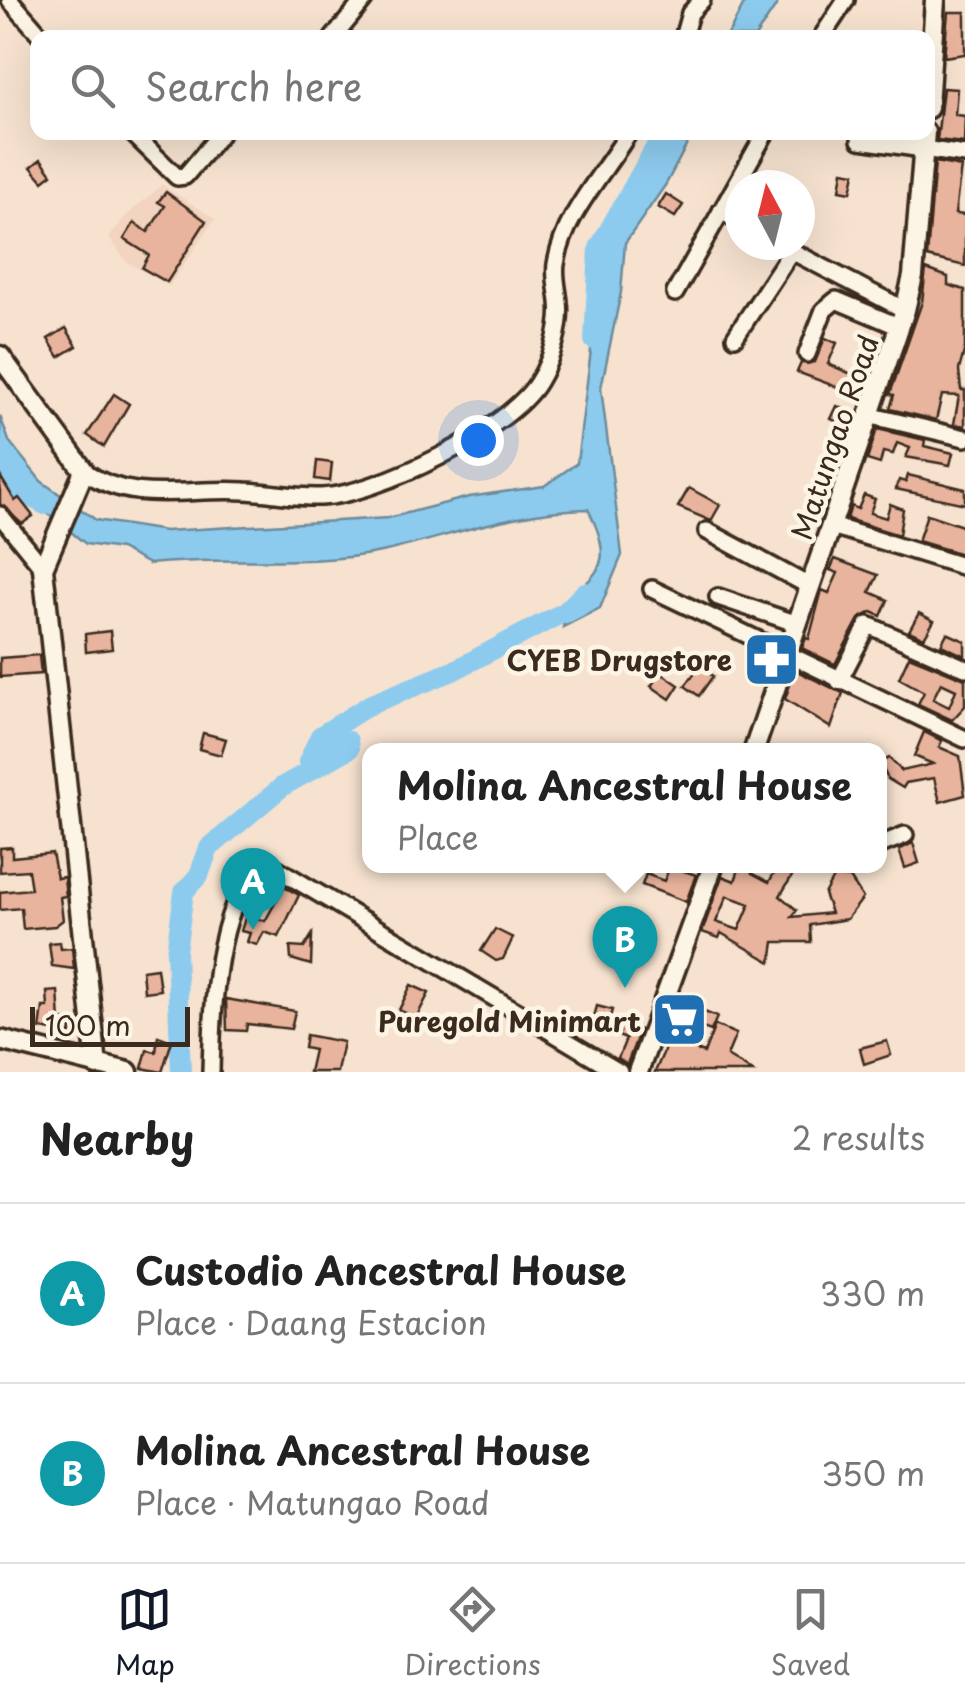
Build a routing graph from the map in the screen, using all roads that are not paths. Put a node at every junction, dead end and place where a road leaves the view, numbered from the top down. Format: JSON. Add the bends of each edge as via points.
{"nodes":[{"id":1,"x":10,"y":0,"type":"edge"},
{"id":2,"x":364,"y":0,"type":"edge"},
{"id":3,"x":702,"y":0,"type":"edge"},
{"id":4,"x":846,"y":0,"type":"edge"},
{"id":5,"x":935,"y":0,"type":"edge"},
{"id":6,"x":36,"y":30,"type":"edge"},
{"id":7,"x":340,"y":30,"type":"edge"},
{"id":8,"x":685,"y":30,"type":"edge"},
{"id":9,"x":826,"y":30,"type":"edge"},
{"id":10,"x":933,"y":30,"type":"edge"},
{"id":11,"x":139,"y":140,"type":"edge"},
{"id":12,"x":215,"y":140,"type":"edge"},
{"id":13,"x":624,"y":140,"type":"edge"},
{"id":14,"x":761,"y":140,"type":"edge"},
{"id":15,"x":860,"y":140,"type":"dead end"},
{"id":16,"x":924,"y":140,"type":"edge"},
{"id":17,"x":965,"y":155,"type":"edge"},
{"id":18,"x":721,"y":210,"type":"junction"},
{"id":19,"x":725,"y":213,"type":"edge"},
{"id":20,"x":779,"y":260,"type":"edge"},
{"id":21,"x":806,"y":260,"type":"edge"},
{"id":22,"x":675,"y":293,"type":"dead end"},
{"id":23,"x":903,"y":319,"type":"junction"},
{"id":24,"x":735,"y":338,"type":"dead end"},
{"id":25,"x":807,"y":354,"type":"dead end"},
{"id":26,"x":0,"y":356,"type":"edge"},
{"id":27,"x":872,"y":416,"type":"junction"},
{"id":28,"x":965,"y":438,"type":"edge"},
{"id":29,"x":84,"y":470,"type":"junction"},
{"id":30,"x":0,"y":515,"type":"edge"},
{"id":31,"x":832,"y":526,"type":"junction"},
{"id":32,"x":707,"y":532,"type":"dead end"},
{"id":33,"x":965,"y":566,"type":"edge"},
{"id":34,"x":43,"y":568,"type":"junction"},
{"id":35,"x":811,"y":587,"type":"junction"},
{"id":36,"x":652,"y":589,"type":"dead end"},
{"id":37,"x":718,"y":597,"type":"dead end"},
{"id":38,"x":798,"y":624,"type":"junction"},
{"id":39,"x":787,"y":656,"type":"junction"},
{"id":40,"x":965,"y":668,"type":"edge"},
{"id":41,"x":839,"y":682,"type":"junction"},
{"id":42,"x":965,"y":740,"type":"edge"},
{"id":43,"x":756,"y":743,"type":"edge"},
{"id":44,"x":905,"y":835,"type":"dead end"},
{"id":45,"x":887,"y":842,"type":"edge"},
{"id":46,"x":710,"y":873,"type":"edge"},
{"id":47,"x":0,"y":1040,"type":"edge"},
{"id":48,"x":98,"y":1066,"type":"junction"},
{"id":49,"x":128,"y":1072,"type":"edge"},
{"id":50,"x":210,"y":1072,"type":"edge"},
{"id":51,"x":619,"y":1072,"type":"edge"},
{"id":52,"x":638,"y":1072,"type":"edge"}],
"edges":[{"from":1,"to":6,"type":"street"},
{"from":2,"to":7,"type":"street"},
{"from":3,"to":8,"type":"street"},
{"from":4,"to":9,"type":"street"},
{"from":5,"to":10,"type":"main road"},
{"from":11,"to":12,"type":"street","via":[[177,176],[185,176]]},
{"from":13,"to":29,"type":"street","via":[[570,225],[556,264],[557,329],[538,383],[473,438],[389,477],[322,497],[239,490],[138,494],[106,487]]},
{"from":14,"to":18,"type":"street"},
{"from":15,"to":16,"type":"street"},
{"from":16,"to":17,"type":"street"},
{"from":16,"to":23,"type":"main road","name":"Matungao Road"},
{"from":18,"to":19,"type":"street"},
{"from":18,"to":22,"type":"street"},
{"from":20,"to":24,"type":"street"},
{"from":21,"to":23,"type":"street"},
{"from":23,"to":25,"type":"street","via":[[836,300],[824,310]]},
{"from":23,"to":27,"type":"main road","name":"Matungao Road"},
{"from":26,"to":29,"type":"main road"},
{"from":27,"to":28,"type":"street"},
{"from":27,"to":31,"type":"main road","name":"Matungao Road"},
{"from":29,"to":34,"type":"main road"},
{"from":30,"to":34,"type":"street"},
{"from":31,"to":33,"type":"street"},
{"from":31,"to":35,"type":"main road","name":"Matungao Road"},
{"from":32,"to":35,"type":"street"},
{"from":34,"to":48,"type":"main road"},
{"from":35,"to":38,"type":"main road","name":"Matungao Road"},
{"from":36,"to":39,"type":"street"},
{"from":37,"to":38,"type":"street"},
{"from":38,"to":39,"type":"main road","name":"Matungao Road"},
{"from":39,"to":41,"type":"street"},
{"from":39,"to":43,"type":"main road","name":"Matungao Road"},
{"from":40,"to":41,"type":"street","via":[[868,624]]},
{"from":41,"to":42,"type":"street"},
{"from":44,"to":45,"type":"street"},
{"from":46,"to":52,"type":"main road"},
{"from":47,"to":48,"type":"main road"},
{"from":48,"to":49,"type":"main road"},
{"from":50,"to":51,"type":"street","via":[[223,938],[231,905],[259,858]]}]}
